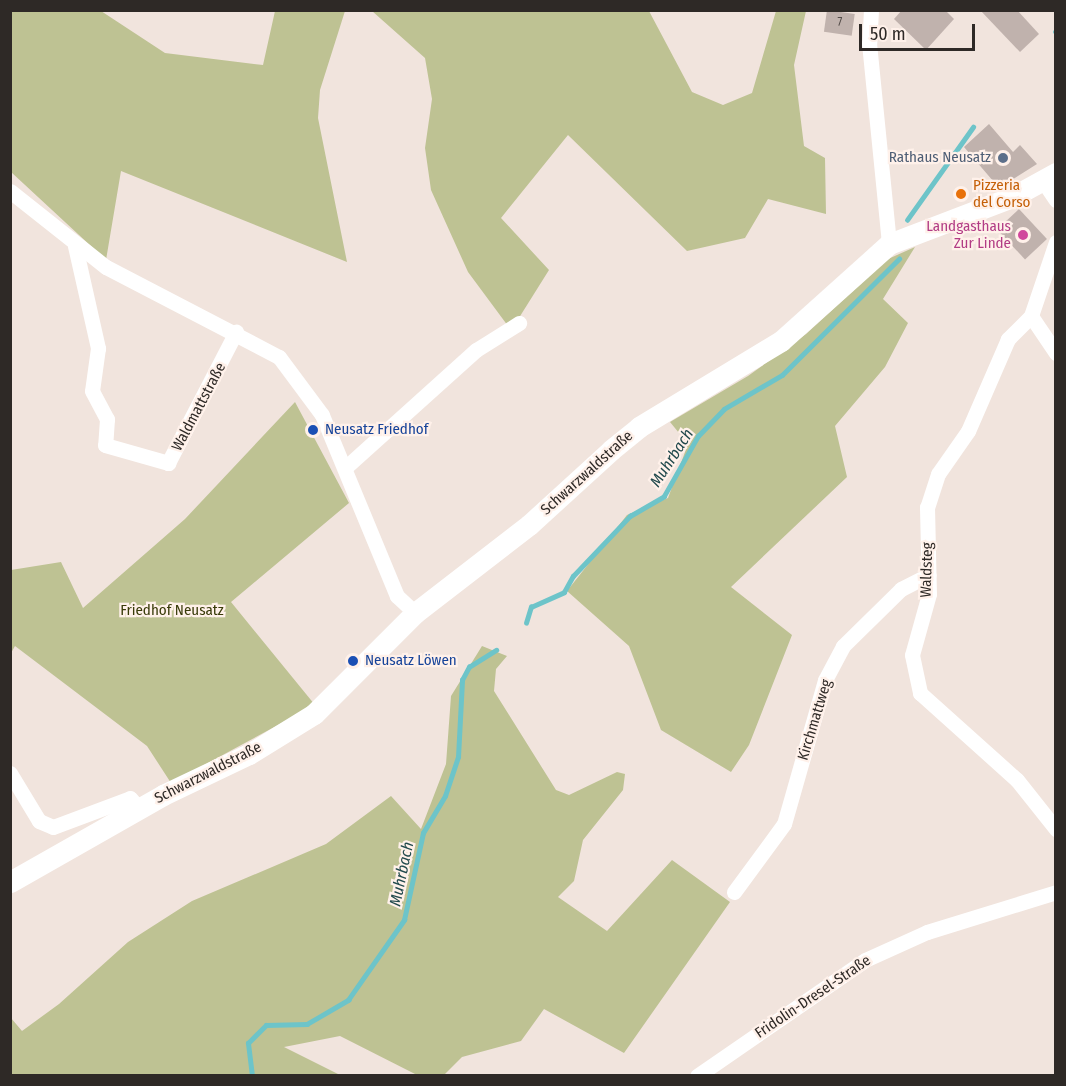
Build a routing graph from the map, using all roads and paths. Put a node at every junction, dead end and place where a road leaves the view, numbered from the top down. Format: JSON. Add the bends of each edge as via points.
{"nodes":[{"id":1,"x":871,"y":10,"type":"edge"},
{"id":2,"x":1049,"y":177,"type":"edge"},
{"id":3,"x":10,"y":191,"type":"edge"},
{"id":4,"x":1056,"y":200,"type":"edge"},
{"id":5,"x":1056,"y":242,"type":"edge"},
{"id":6,"x":889,"y":244,"type":"junction"},
{"id":7,"x":75,"y":246,"type":"junction"},
{"id":8,"x":1031,"y":316,"type":"junction"},
{"id":9,"x":519,"y":323,"type":"dead end"},
{"id":10,"x":236,"y":332,"type":"junction"},
{"id":11,"x":1056,"y":353,"type":"edge"},
{"id":12,"x":346,"y":467,"type":"junction"},
{"id":13,"x":929,"y":575,"type":"junction"},
{"id":14,"x":416,"y":613,"type":"junction"},
{"id":15,"x":10,"y":773,"type":"edge"},
{"id":16,"x":139,"y":808,"type":"junction"},
{"id":17,"x":1056,"y":829,"type":"edge"},
{"id":18,"x":10,"y":882,"type":"edge"},
{"id":19,"x":734,"y":892,"type":"dead end"},
{"id":20,"x":1056,"y":892,"type":"edge"},
{"id":21,"x":697,"y":1076,"type":"edge"}],
"edges":[{"from":1,"to":6,"type":"street","via":[[869,43]]},
{"from":2,"to":4,"type":"street"},
{"from":2,"to":6,"type":"main road","name":"Schwarzwaldstraße"},
{"from":3,"to":7,"type":"street"},
{"from":5,"to":8,"type":"street"},
{"from":6,"to":14,"type":"main road","name":"Schwarzwaldstraße","via":[[781,341],[639,427],[529,525]]},
{"from":7,"to":10,"type":"street","via":[[131,283]]},
{"from":7,"to":10,"type":"street","name":"Waldmattstraße","via":[[98,348],[92,391],[107,419],[105,445],[168,463]]},
{"from":8,"to":11,"type":"street"},
{"from":8,"to":13,"type":"street","name":"Waldsteg","via":[[1008,339],[968,431],[938,474],[927,507]]},
{"from":9,"to":12,"type":"street","via":[[476,350]]},
{"from":10,"to":12,"type":"street","via":[[272,352],[290,369],[315,402]]},
{"from":12,"to":14,"type":"street","via":[[397,596]]},
{"from":13,"to":17,"type":"street","name":"Waldsteg","via":[[912,656],[920,693],[1017,780]]},
{"from":13,"to":19,"type":"street","name":"Kirchmattweg","via":[[901,589],[843,646],[825,680],[784,824]]},
{"from":14,"to":16,"type":"main road","name":"Schwarzwaldstraße","via":[[314,714],[249,754]]},
{"from":15,"to":16,"type":"street","name":"Schwarzwaldstraße","via":[[39,821],[53,827],[130,798]]},
{"from":16,"to":18,"type":"main road","name":"Schwarzwaldstraße"},
{"from":20,"to":21,"type":"street","name":"Fridolin-Dresel-Straße","via":[[896,945],[865,960]]}]}
